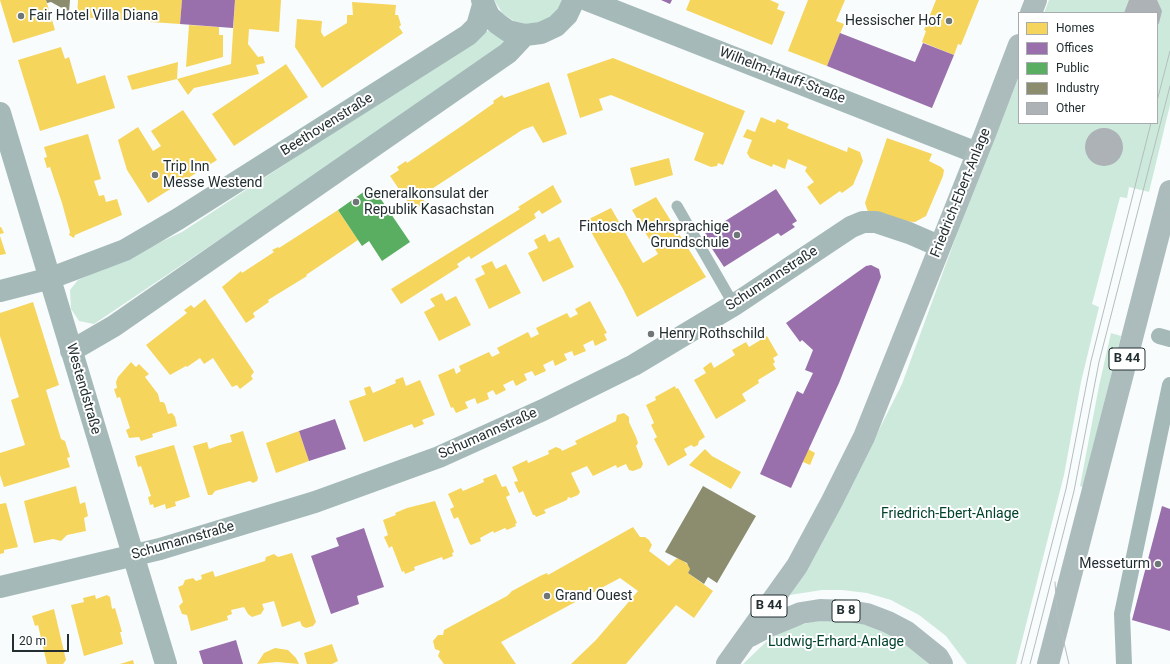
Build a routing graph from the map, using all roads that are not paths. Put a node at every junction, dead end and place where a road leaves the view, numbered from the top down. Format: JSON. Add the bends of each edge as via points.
{"nodes":[{"id":1,"x":574,"y":0,"type":"edge"},
{"id":2,"x":587,"y":0,"type":"edge"},
{"id":3,"x":1036,"y":0,"type":"edge"},
{"id":4,"x":483,"y":3,"type":"edge"},
{"id":5,"x":1031,"y":12,"type":"edge"},
{"id":6,"x":525,"y":35,"type":"junction"},
{"id":7,"x":1018,"y":48,"type":"edge"},
{"id":8,"x":0,"y":113,"type":"edge"},
{"id":9,"x":977,"y":153,"type":"junction"},
{"id":10,"x":1170,"y":191,"type":"edge"},
{"id":11,"x":677,"y":206,"type":"dead end"},
{"id":12,"x":939,"y":246,"type":"junction"},
{"id":13,"x":51,"y":278,"type":"junction"},
{"id":14,"x":0,"y":290,"type":"edge"},
{"id":15,"x":734,"y":305,"type":"junction"},
{"id":16,"x":71,"y":351,"type":"junction"},
{"id":17,"x":1170,"y":385,"type":"edge"},
{"id":18,"x":1166,"y":420,"type":"edge"},
{"id":19,"x":133,"y":556,"type":"junction"},
{"id":20,"x":0,"y":587,"type":"edge"},
{"id":21,"x":747,"y":638,"type":"junction"},
{"id":22,"x":166,"y":664,"type":"edge"},
{"id":23,"x":727,"y":664,"type":"edge"},
{"id":24,"x":942,"y":664,"type":"edge"},
{"id":25,"x":1048,"y":664,"type":"edge"},
{"id":26,"x":1124,"y":664,"type":"edge"}],
"edges":[{"from":1,"to":6,"type":"street","via":[[567,15],[556,26],[541,33]]},
{"from":2,"to":9,"type":"street","name":"Wilhelm-Hauff-Straße"},
{"from":3,"to":5,"type":"main road"},
{"from":4,"to":6,"type":"street","via":[[498,24],[508,31]]},
{"from":4,"to":13,"type":"street","name":"Beethovenstraße","via":[[477,26],[468,35],[125,250]]},
{"from":6,"to":16,"type":"street","via":[[508,53],[114,326]]},
{"from":7,"to":9,"type":"main road","name":"Friedrich-Ebert-Anlage","number":"B 44"},
{"from":8,"to":13,"type":"street","name":"Westendstraße"},
{"from":9,"to":12,"type":"main road","name":"Friedrich-Ebert-Anlage","number":"B 44"},
{"from":10,"to":25,"type":"main road","number":"B 44"},
{"from":11,"to":15,"type":"lane"},
{"from":12,"to":15,"type":"street","name":"Schumannstraße","via":[[876,222],[863,222],[851,227]]},
{"from":12,"to":21,"type":"main road","name":"Friedrich-Ebert-Anlage","number":"B 44","via":[[864,437],[797,566]]},
{"from":13,"to":14,"type":"street","name":"Beethovenstraße"},
{"from":13,"to":16,"type":"street","name":"Westendstraße"},
{"from":15,"to":19,"type":"street","name":"Schumannstraße","via":[[634,365],[543,410],[438,457],[314,502]]},
{"from":16,"to":19,"type":"street","name":"Westendstraße"},
{"from":17,"to":18,"type":"street"},
{"from":18,"to":26,"type":"street","via":[[1122,614]]},
{"from":19,"to":20,"type":"street","name":"Schumannstraße"},
{"from":19,"to":22,"type":"street","name":"Westendstraße"},
{"from":21,"to":23,"type":"main road","number":"B 8"},
{"from":21,"to":24,"type":"main road","number":"B 8","via":[[800,613],[820,610],[849,611],[867,614],[907,632],[938,657]]}]}
